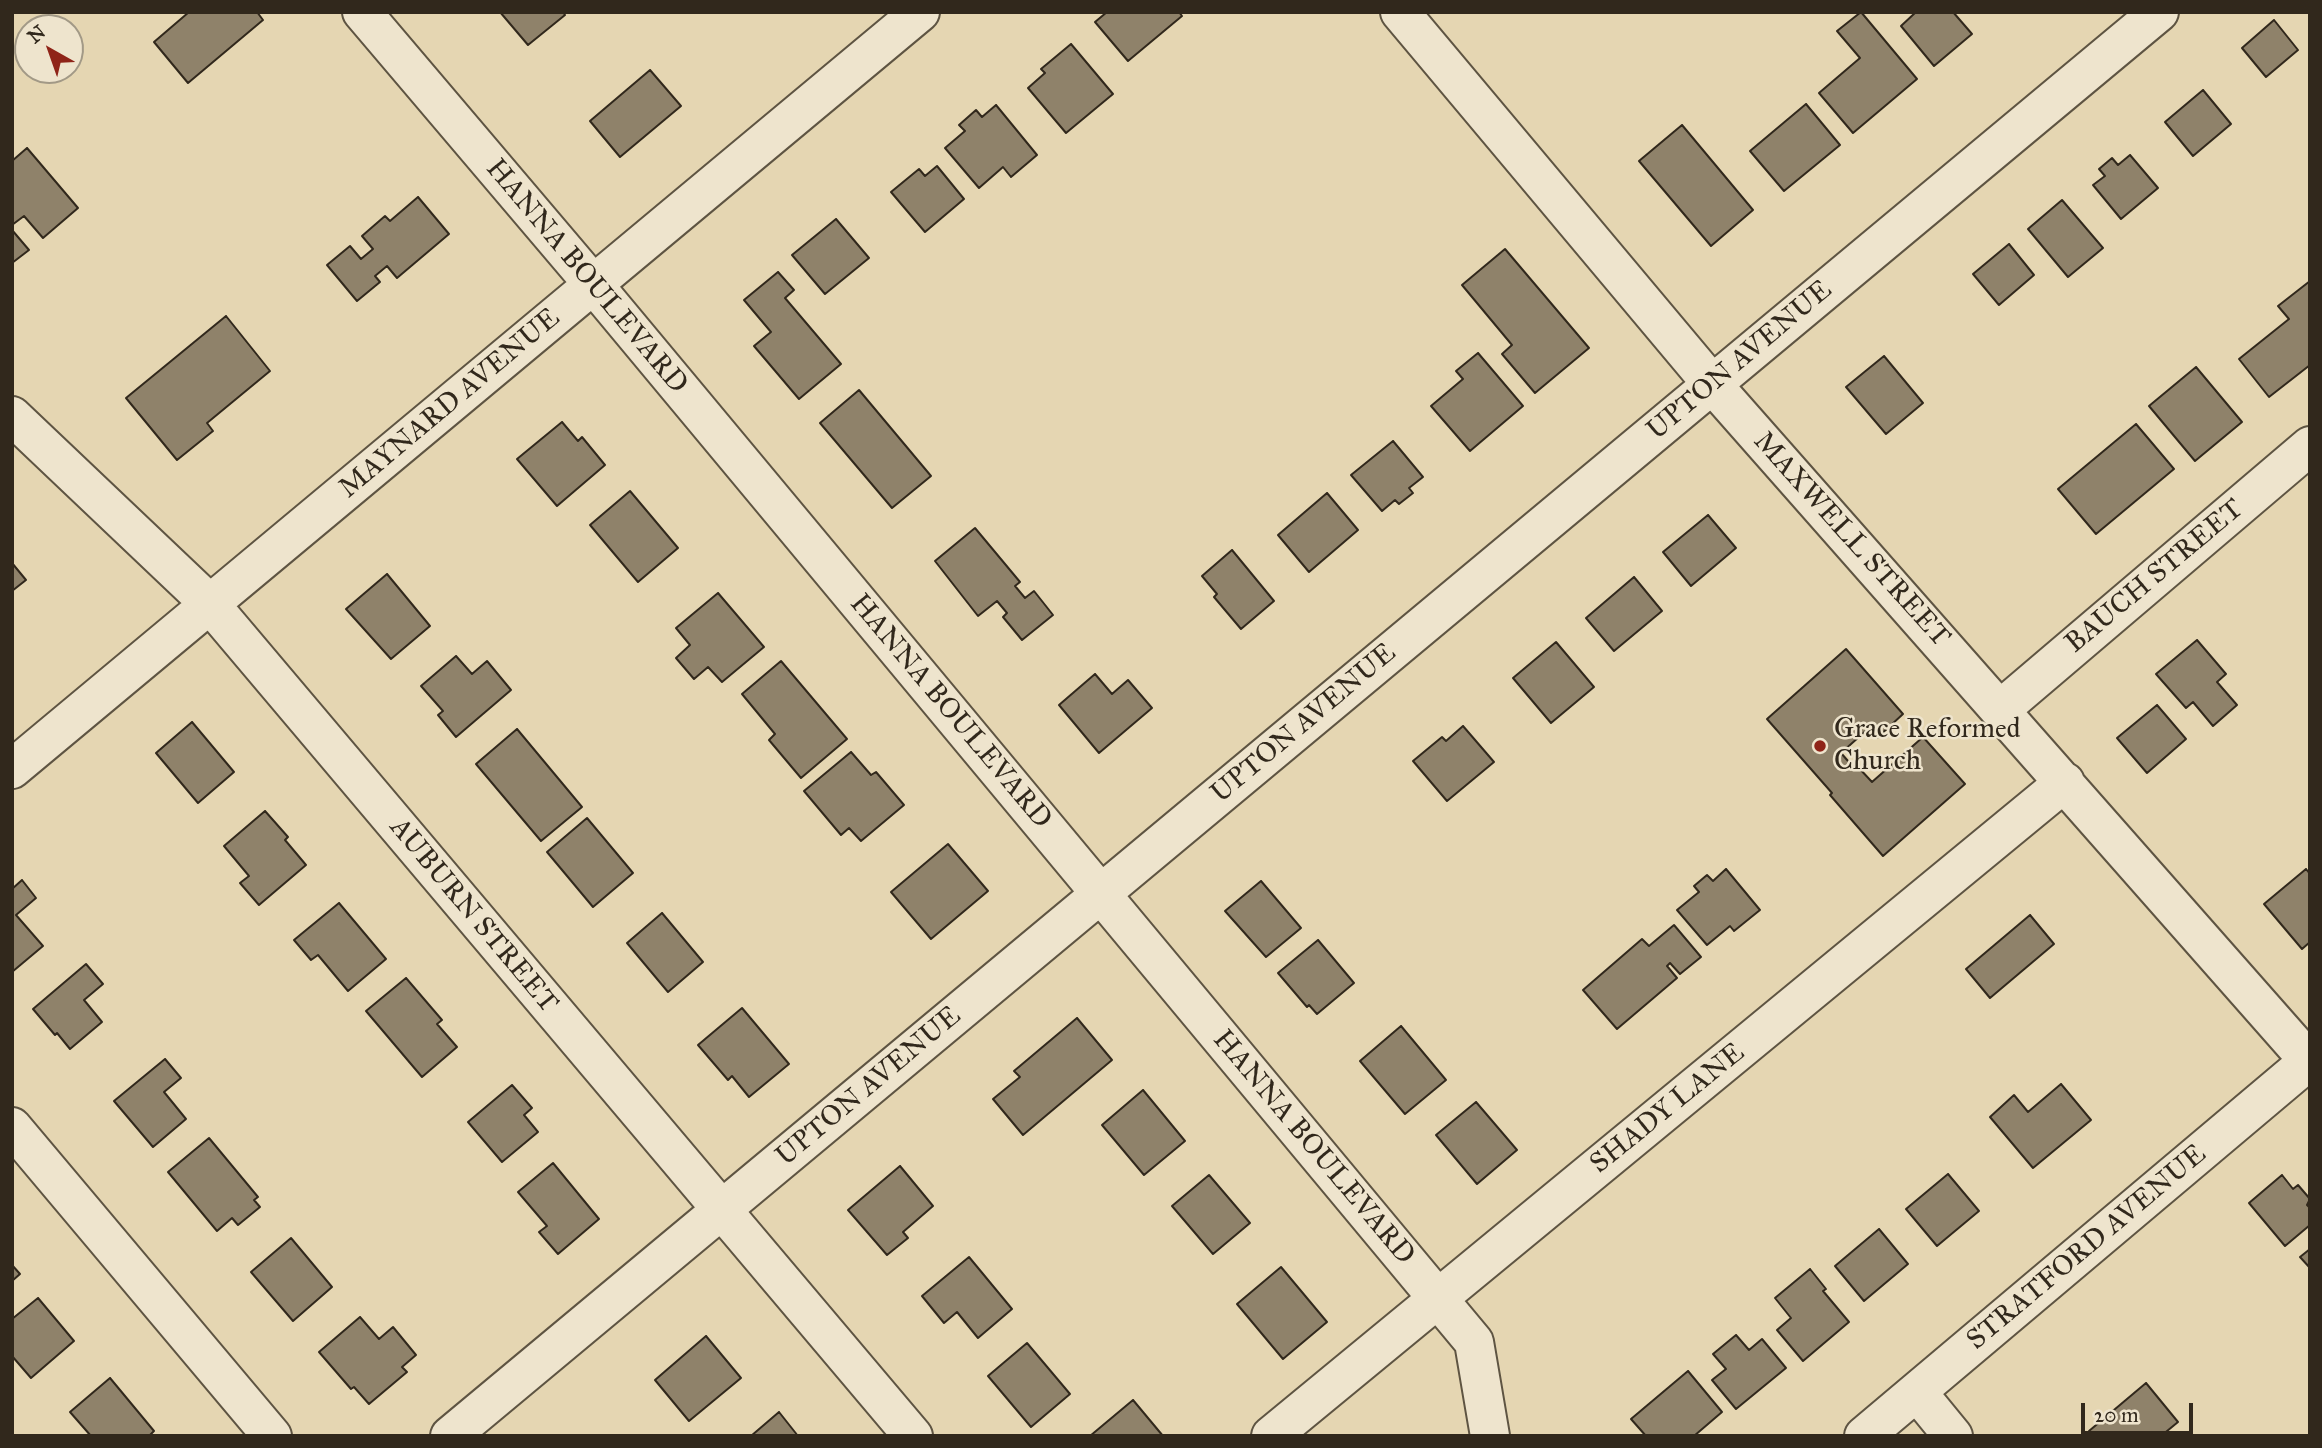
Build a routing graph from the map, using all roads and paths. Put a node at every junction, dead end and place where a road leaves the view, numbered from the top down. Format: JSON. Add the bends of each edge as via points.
{"nodes":[{"id":1,"x":362,"y":12,"type":"edge"},
{"id":2,"x":920,"y":12,"type":"edge"},
{"id":3,"x":1400,"y":12,"type":"edge"},
{"id":4,"x":2159,"y":12,"type":"edge"},
{"id":5,"x":593,"y":284,"type":"junction"},
{"id":6,"x":1713,"y":384,"type":"junction"},
{"id":7,"x":12,"y":416,"type":"edge"},
{"id":8,"x":2310,"y":446,"type":"edge"},
{"id":9,"x":210,"y":604,"type":"junction"},
{"id":10,"x":2001,"y":709,"type":"junction"},
{"id":11,"x":12,"y":769,"type":"edge"},
{"id":12,"x":2065,"y":782,"type":"junction"},
{"id":13,"x":1101,"y":894,"type":"junction"},
{"id":14,"x":2309,"y":1061,"type":"edge"},
{"id":15,"x":12,"y":1127,"type":"edge"},
{"id":16,"x":721,"y":1210,"type":"junction"},
{"id":17,"x":1438,"y":1298,"type":"junction"},
{"id":18,"x":1917,"y":1392,"type":"junction"},
{"id":19,"x":272,"y":1436,"type":"edge"},
{"id":20,"x":450,"y":1436,"type":"edge"},
{"id":21,"x":913,"y":1436,"type":"edge"},
{"id":22,"x":1271,"y":1436,"type":"edge"},
{"id":23,"x":1490,"y":1436,"type":"edge"},
{"id":24,"x":1864,"y":1436,"type":"edge"},
{"id":25,"x":1953,"y":1436,"type":"edge"}],
"edges":[{"from":1,"to":5,"type":"street","name":"HANNA BOULEVARD"},
{"from":2,"to":5,"type":"street","name":"MAYNARD AVENUE"},
{"from":3,"to":6,"type":"street","name":"MAXWELL STREET"},
{"from":4,"to":6,"type":"street","name":"UPTON AVENUE"},
{"from":5,"to":9,"type":"street","name":"MAYNARD AVENUE"},
{"from":5,"to":13,"type":"street","name":"HANNA BOULEVARD"},
{"from":6,"to":10,"type":"street","name":"MAXWELL STREET"},
{"from":6,"to":13,"type":"street","name":"UPTON AVENUE"},
{"from":7,"to":9,"type":"street","name":"AUBURN STREET"},
{"from":8,"to":10,"type":"street","name":"BAUCH STREET"},
{"from":9,"to":11,"type":"street","name":"MAYNARD AVENUE"},
{"from":9,"to":16,"type":"street","name":"AUBURN STREET"},
{"from":10,"to":12,"type":"street","name":"MAXWELL STREET"},
{"from":12,"to":14,"type":"street","name":"MAXWELL STREET"},
{"from":12,"to":17,"type":"street","name":"SHADY LANE"},
{"from":13,"to":16,"type":"street","name":"UPTON AVENUE"},
{"from":13,"to":17,"type":"street","name":"HANNA BOULEVARD"},
{"from":14,"to":18,"type":"street","name":"STRATFORD AVENUE"},
{"from":15,"to":19,"type":"street"},
{"from":16,"to":20,"type":"street","name":"UPTON AVENUE"},
{"from":16,"to":21,"type":"street","name":"AUBURN STREET"},
{"from":17,"to":22,"type":"street","name":"SHADY LANE"},
{"from":17,"to":23,"type":"street","name":"HANNA BOULEVARD","via":[[1474,1342]]},
{"from":18,"to":24,"type":"street","name":"STRATFORD AVENUE"},
{"from":18,"to":25,"type":"street"}]}
